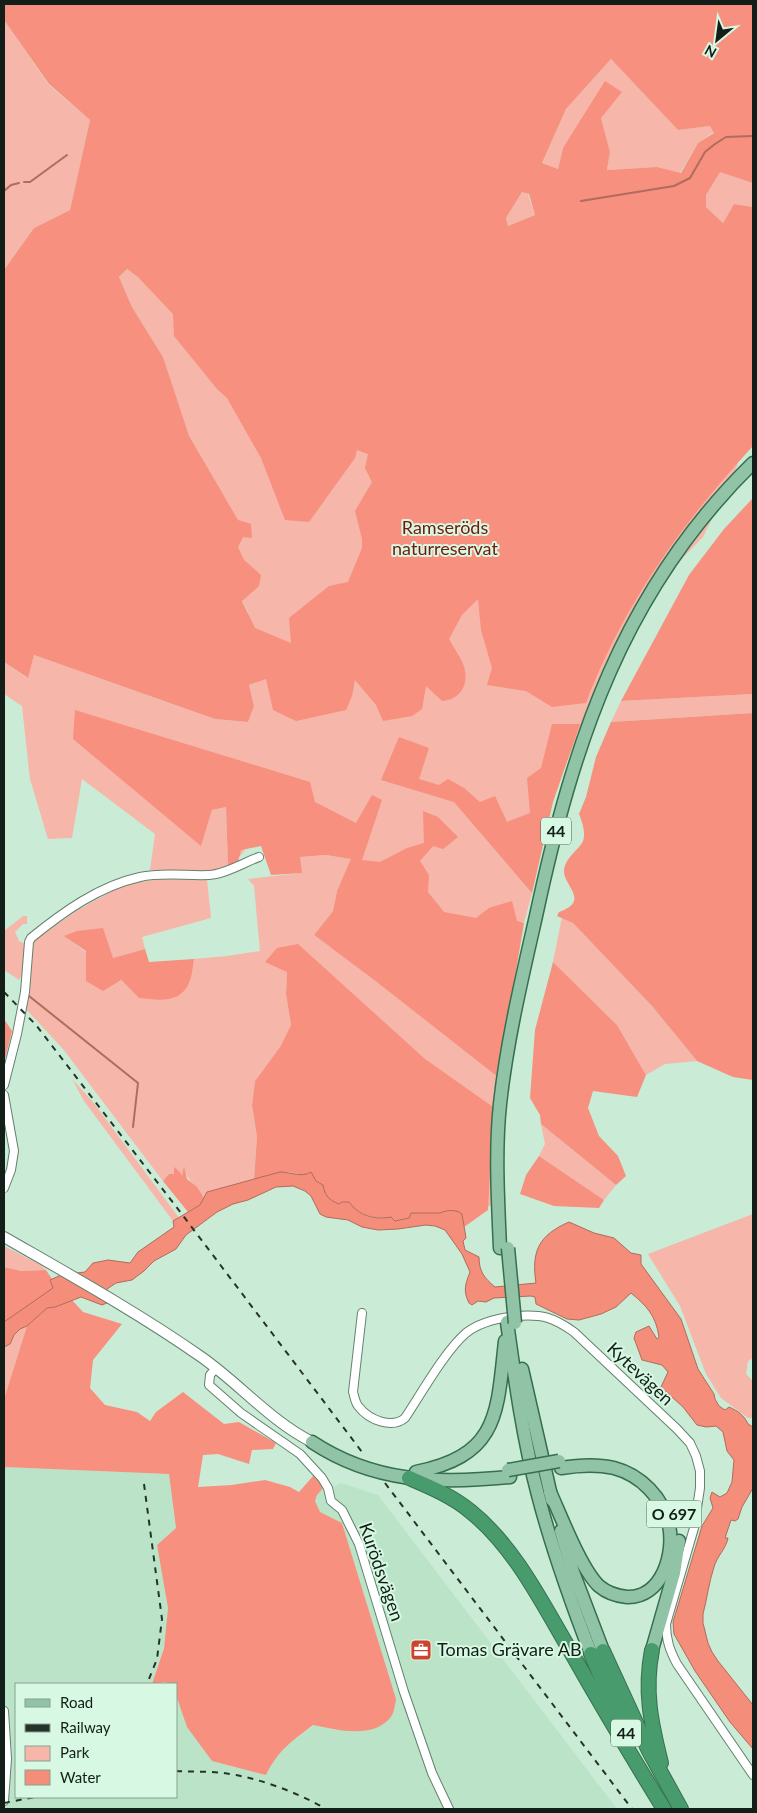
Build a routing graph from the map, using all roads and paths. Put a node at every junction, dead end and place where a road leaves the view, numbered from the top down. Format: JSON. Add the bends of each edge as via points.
{"nodes":[{"id":1,"x":753,"y":463,"type":"edge"},
{"id":2,"x":753,"y":474,"type":"edge"},
{"id":3,"x":259,"y":857,"type":"dead end"},
{"id":4,"x":4,"y":1085,"type":"edge"},
{"id":5,"x":4,"y":1095,"type":"edge"},
{"id":6,"x":4,"y":1188,"type":"edge"},
{"id":7,"x":4,"y":1237,"type":"edge"},
{"id":8,"x":504,"y":1248,"type":"junction"},
{"id":9,"x":362,"y":1313,"type":"dead end"},
{"id":10,"x":511,"y":1322,"type":"junction"},
{"id":11,"x":216,"y":1368,"type":"junction"},
{"id":12,"x":312,"y":1442,"type":"joint"},
{"id":13,"x":560,"y":1465,"type":"junction"},
{"id":14,"x":413,"y":1475,"type":"junction"},
{"id":15,"x":550,"y":1492,"type":"junction"},
{"id":16,"x":652,"y":1650,"type":"joint"},
{"id":17,"x":597,"y":1653,"type":"junction"},
{"id":18,"x":4,"y":1711,"type":"edge"},
{"id":19,"x":753,"y":1775,"type":"edge"},
{"id":20,"x":666,"y":1783,"type":"junction"},
{"id":21,"x":4,"y":1801,"type":"edge"},
{"id":22,"x":449,"y":1809,"type":"edge"},
{"id":23,"x":665,"y":1809,"type":"edge"},
{"id":24,"x":681,"y":1809,"type":"edge"}],
"edges":[{"from":1,"to":8,"type":"main road","number":"44","via":[[687,539],[646,600],[613,661],[572,770],[548,860],[513,1022],[500,1105],[498,1184]]},
{"from":2,"to":8,"type":"main road","number":"44","via":[[689,550],[638,627],[604,703],[583,764],[555,863],[520,1024],[508,1106]]},
{"from":3,"to":4,"type":"street","via":[[209,875],[176,874],[120,882],[67,911],[31,938],[25,992]]},
{"from":5,"to":6,"type":"street","via":[[14,1151]]},
{"from":7,"to":11,"type":"street","number":"O 697","via":[[113,1300]]},
{"from":8,"to":10,"type":"main road","number":"44"},
{"from":9,"to":19,"type":"street","name":"Kytevägen","via":[[353,1392],[359,1408],[378,1420],[400,1423],[466,1333],[496,1319],[532,1314],[560,1322],[574,1332],[690,1443],[700,1471],[700,1488],[694,1528],[666,1624],[666,1637],[677,1664]]},
{"from":10,"to":14,"type":"main road","via":[[499,1392],[484,1436],[472,1450],[456,1460]]},
{"from":10,"to":15,"type":"main road","number":"44"},
{"from":10,"to":17,"type":"main road","number":"44","via":[[516,1388],[538,1494],[562,1575]]},
{"from":11,"to":12,"type":"street","number":"O 697","via":[[271,1416]]},
{"from":11,"to":22,"type":"street","name":"Kurödsvägen","via":[[210,1375],[209,1385],[241,1413],[300,1454],[322,1478],[331,1501],[342,1510],[359,1544],[404,1692],[432,1772]]},
{"from":12,"to":14,"type":"main road","number":"O 697","via":[[355,1464],[388,1474]]},
{"from":13,"to":14,"type":"main road","number":"O 697","bridge":true,"via":[[509,1473]]},
{"from":13,"to":15,"type":"main road","via":[[614,1468],[641,1481],[656,1497],[669,1525],[670,1544],[664,1571],[654,1586],[628,1597],[618,1596],[600,1586],[584,1564]]},
{"from":13,"to":16,"type":"main road","number":"O 697","via":[[595,1458],[627,1464],[653,1481],[670,1505],[677,1523],[677,1562]]},
{"from":14,"to":23,"type":"highway","number":"O 697","via":[[460,1503],[511,1555]]},
{"from":15,"to":17,"type":"main road","number":"44"},
{"from":16,"to":20,"type":"highway","number":"O 697","via":[[648,1700]]},
{"from":17,"to":20,"type":"highway","number":"44"},
{"from":17,"to":23,"type":"highway","number":"44","via":[[613,1705]]},
{"from":18,"to":21,"type":"street","via":[[8,1759]]},
{"from":20,"to":24,"type":"highway","number":"44"}]}
